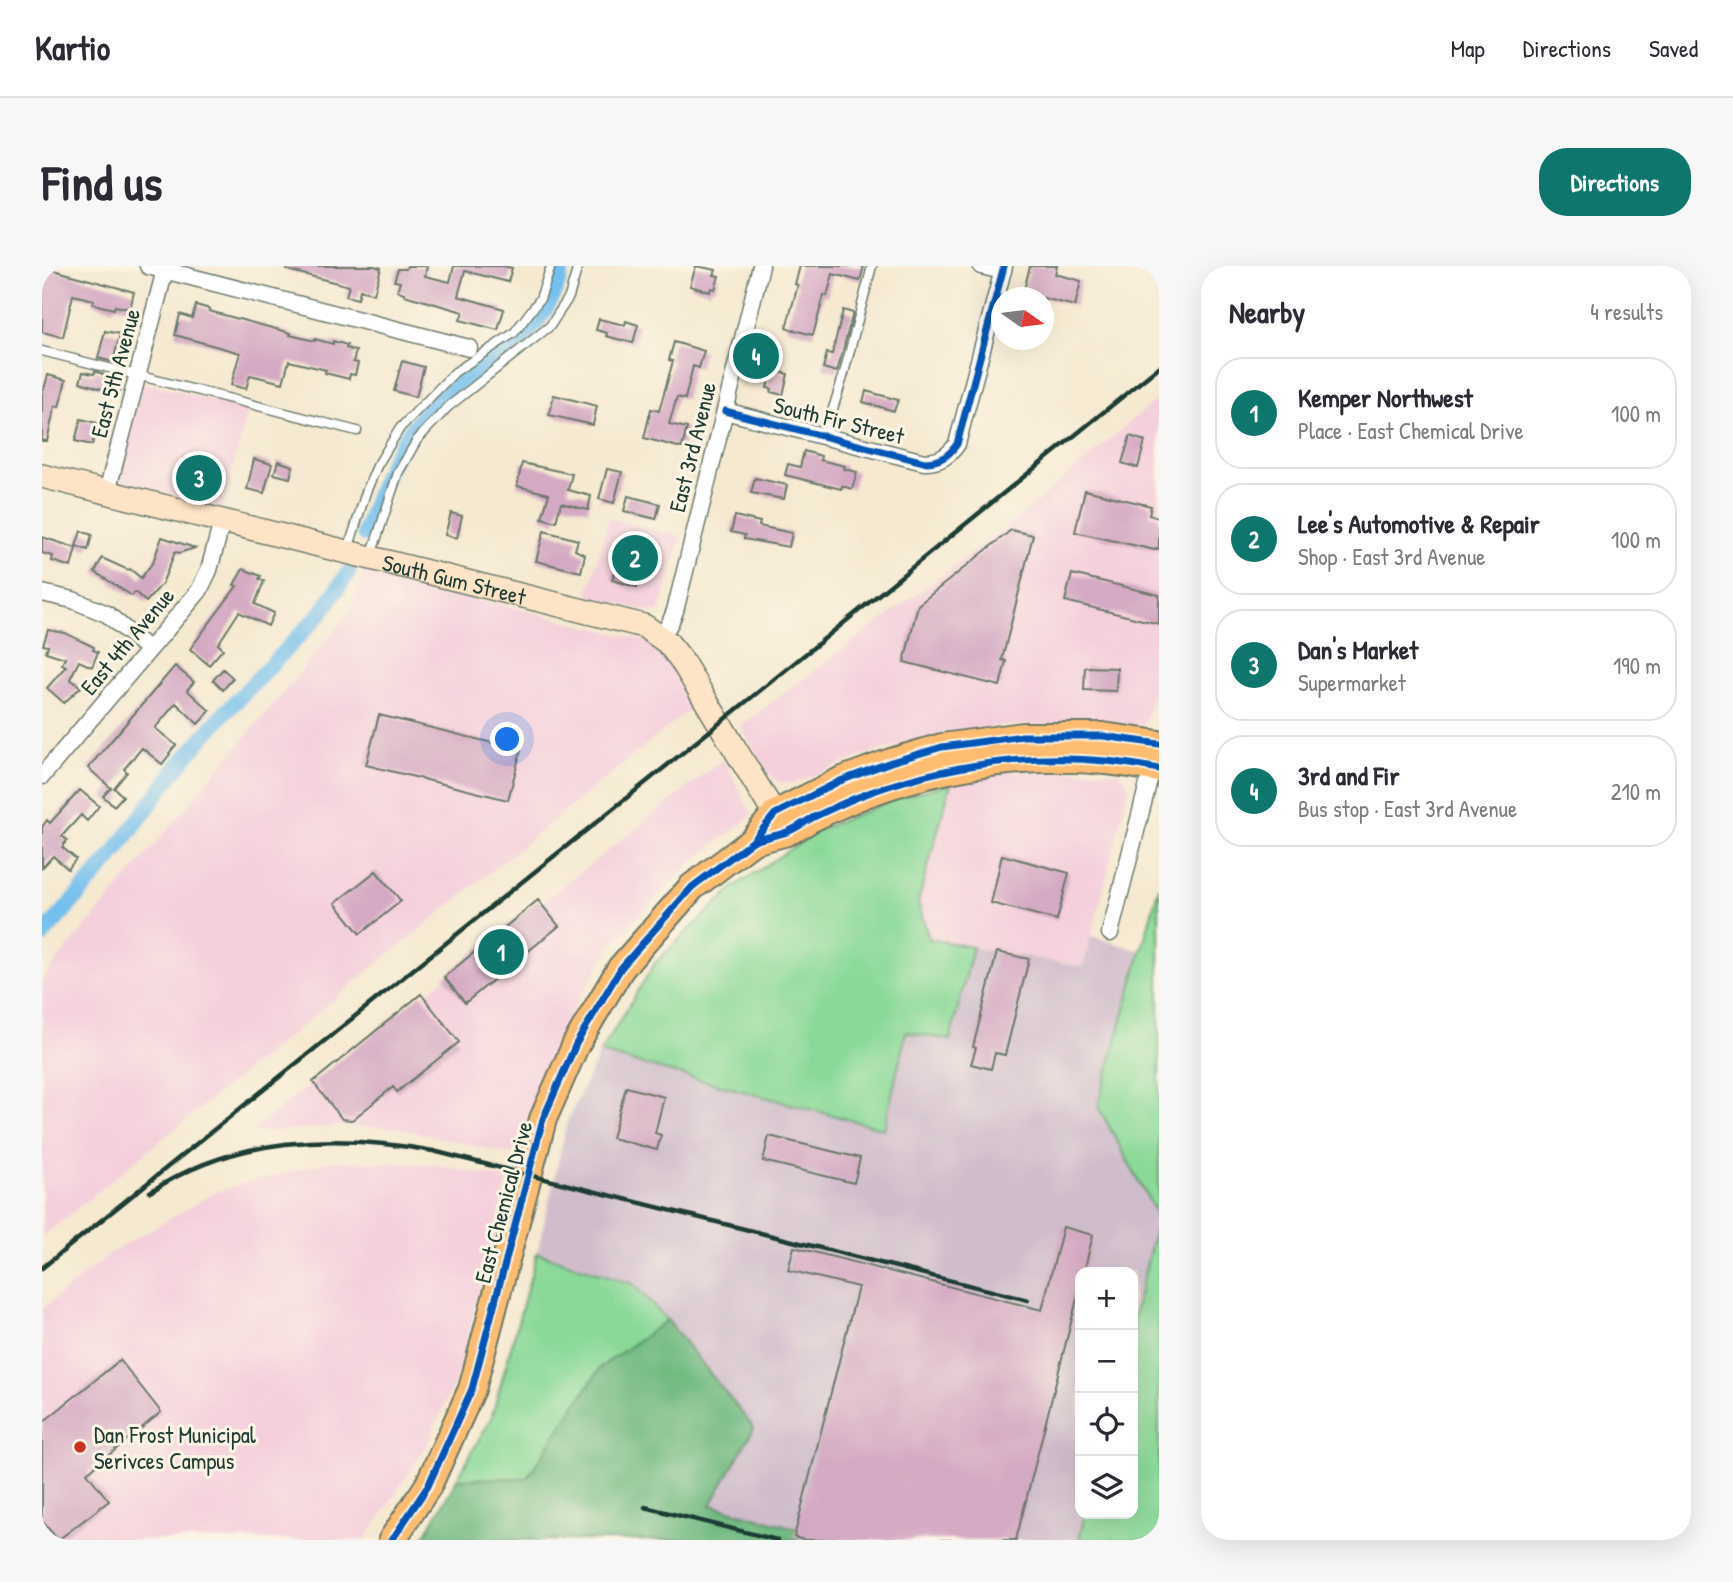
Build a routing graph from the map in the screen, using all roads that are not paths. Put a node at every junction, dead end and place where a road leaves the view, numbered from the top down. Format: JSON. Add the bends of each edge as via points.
{"nodes":[{"id":1,"x":148,"y":266,"type":"edge"},
{"id":2,"x":551,"y":266,"type":"edge"},
{"id":3,"x":578,"y":266,"type":"edge"},
{"id":4,"x":761,"y":266,"type":"edge"},
{"id":5,"x":872,"y":266,"type":"edge"},
{"id":6,"x":981,"y":266,"type":"edge"},
{"id":7,"x":166,"y":268,"type":"edge"},
{"id":8,"x":1004,"y":269,"type":"edge"},
{"id":9,"x":42,"y":351,"type":"edge"},
{"id":10,"x":474,"y":352,"type":"junction"},
{"id":11,"x":138,"y":375,"type":"junction"},
{"id":12,"x":725,"y":411,"type":"junction"},
{"id":13,"x":357,"y":431,"type":"dead end"},
{"id":14,"x":824,"y":437,"type":"junction"},
{"id":15,"x":42,"y":476,"type":"edge"},
{"id":16,"x":107,"y":492,"type":"junction"},
{"id":17,"x":222,"y":522,"type":"junction"},
{"id":18,"x":359,"y":556,"type":"junction"},
{"id":19,"x":42,"y":593,"type":"edge"},
{"id":20,"x":661,"y":637,"type":"junction"},
{"id":21,"x":149,"y":650,"type":"junction"},
{"id":22,"x":1158,"y":753,"type":"edge"},
{"id":23,"x":42,"y":776,"type":"edge"},
{"id":24,"x":780,"y":823,"type":"junction"},
{"id":25,"x":1110,"y":933,"type":"dead end"},
{"id":26,"x":392,"y":1540,"type":"edge"}],
"edges":[{"from":1,"to":7,"type":"street"},
{"from":2,"to":10,"type":"lane","via":[[540,299],[514,333]]},
{"from":3,"to":18,"type":"lane","via":[[569,297],[550,326],[448,407],[417,440]]},
{"from":4,"to":12,"type":"street","name":"East 3rd Avenue"},
{"from":5,"to":14,"type":"lane"},
{"from":6,"to":8,"type":"street"},
{"from":7,"to":10,"type":"street"},
{"from":7,"to":11,"type":"street","name":"East 5th Avenue"},
{"from":8,"to":14,"type":"street","name":"South Fir Street","via":[[951,453],[924,462]]},
{"from":9,"to":11,"type":"lane"},
{"from":10,"to":18,"type":"lane","via":[[387,446],[366,492]]},
{"from":11,"to":13,"type":"lane"},
{"from":11,"to":16,"type":"street","name":"East 5th Avenue"},
{"from":12,"to":14,"type":"street","name":"South Fir Street"},
{"from":12,"to":20,"type":"street","name":"East 3rd Avenue","via":[[675,611]]},
{"from":15,"to":16,"type":"main road","name":"South Gum Street"},
{"from":16,"to":17,"type":"main road","name":"South Gum Street"},
{"from":17,"to":18,"type":"main road","name":"South Gum Street"},
{"from":17,"to":21,"type":"street","name":"East 4th Avenue","via":[[199,591]]},
{"from":18,"to":20,"type":"main road","name":"South Gum Street","via":[[630,622]]},
{"from":19,"to":21,"type":"street","via":[[107,614]]},
{"from":20,"to":24,"type":"main road","name":"South Gum Street","via":[[680,658]]},
{"from":21,"to":23,"type":"street","name":"East 4th Avenue"},
{"from":22,"to":24,"type":"main road","via":[[970,766],[919,777]]},
{"from":22,"to":25,"type":"street"},
{"from":24,"to":26,"type":"main road","name":"East Chemical Drive","via":[[692,887],[621,968],[576,1044],[543,1119],[472,1389],[428,1486]]}]}
